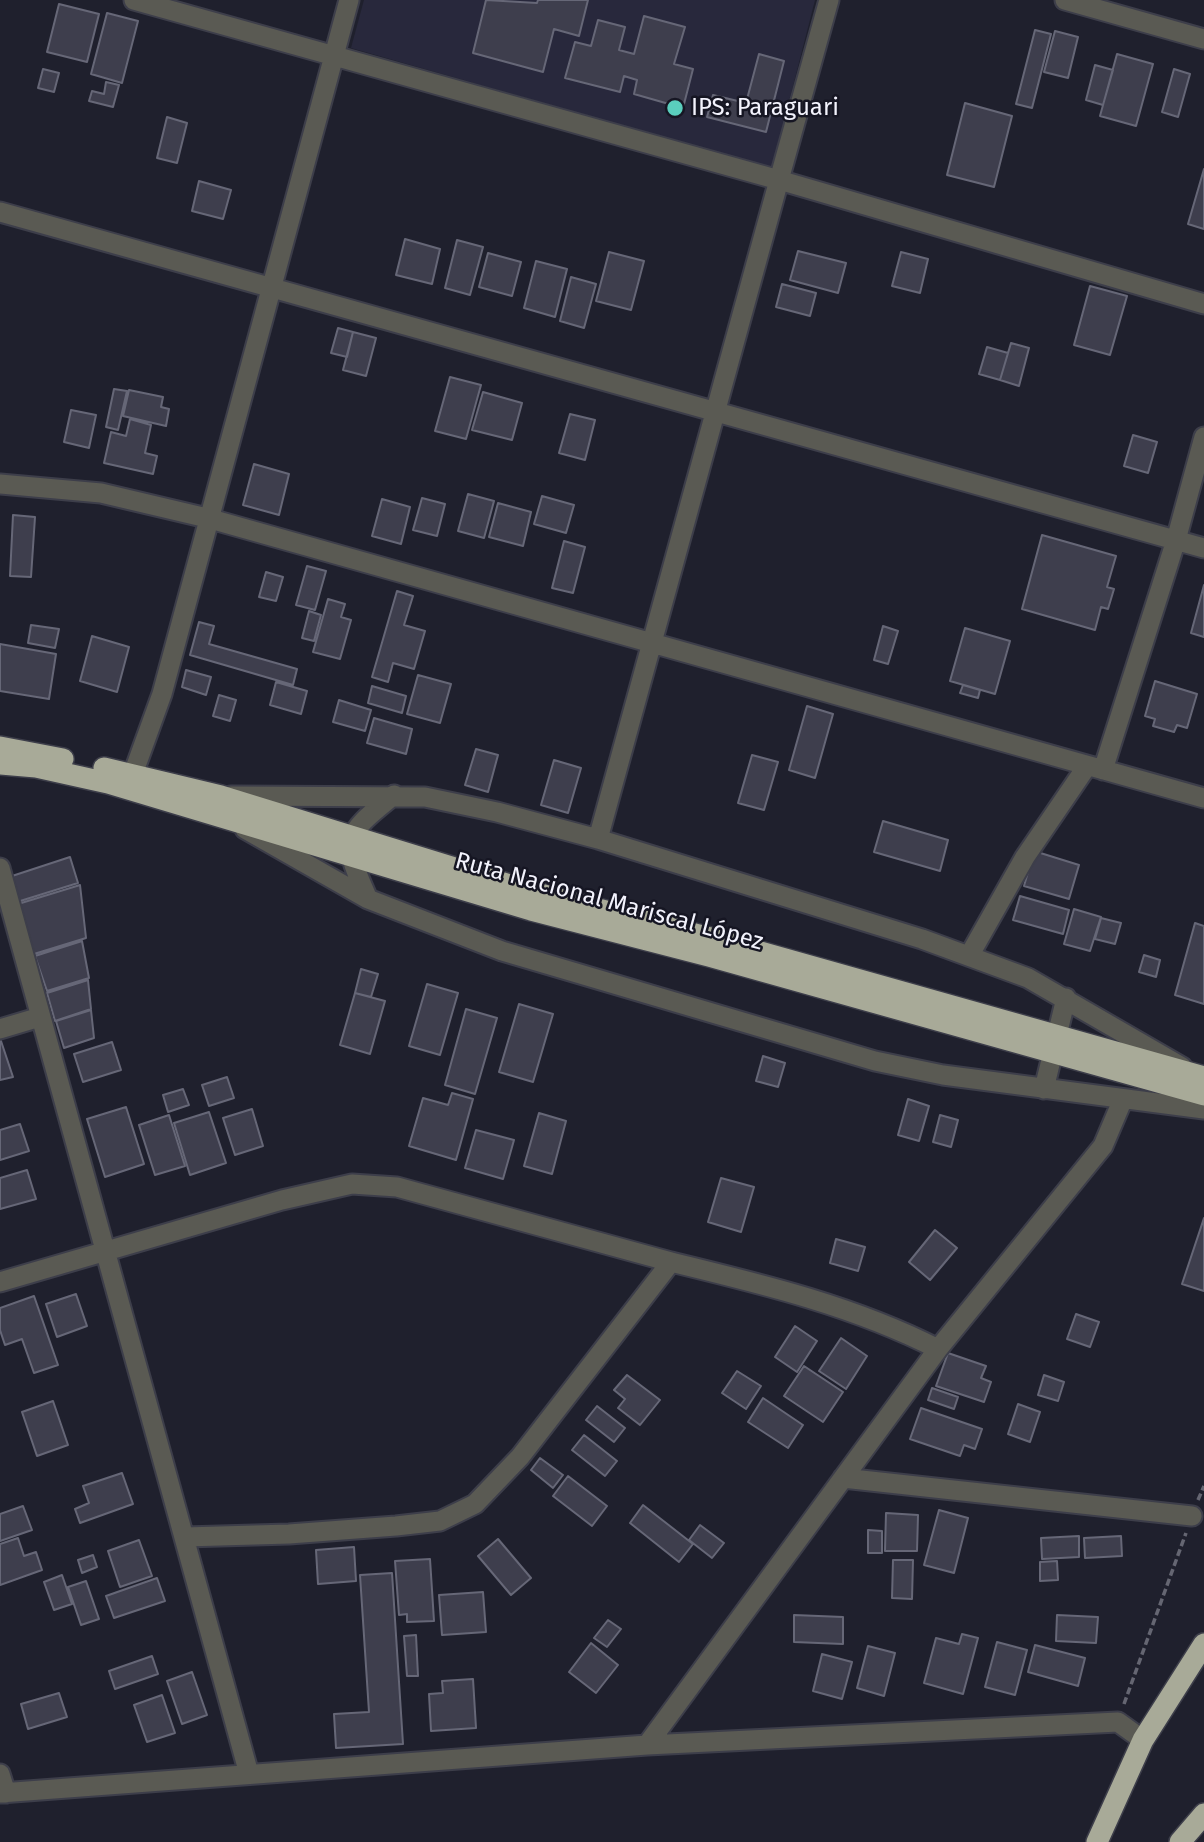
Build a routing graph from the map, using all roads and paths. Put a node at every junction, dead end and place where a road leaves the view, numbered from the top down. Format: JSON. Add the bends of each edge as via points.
{"nodes":[{"id":1,"x":134,"y":0,"type":"edge"},
{"id":2,"x":349,"y":0,"type":"edge"},
{"id":3,"x":829,"y":0,"type":"edge"},
{"id":4,"x":1065,"y":0,"type":"edge"},
{"id":5,"x":1204,"y":39,"type":"edge"},
{"id":6,"x":334,"y":55,"type":"junction"},
{"id":7,"x":779,"y":180,"type":"junction"},
{"id":8,"x":0,"y":212,"type":"edge"},
{"id":9,"x":271,"y":288,"type":"junction"},
{"id":10,"x":1204,"y":304,"type":"edge"},
{"id":11,"x":715,"y":412,"type":"junction"},
{"id":12,"x":1204,"y":437,"type":"edge"},
{"id":13,"x":0,"y":484,"type":"edge"},
{"id":14,"x":207,"y":518,"type":"junction"},
{"id":15,"x":1176,"y":540,"type":"junction"},
{"id":16,"x":1204,"y":548,"type":"edge"},
{"id":17,"x":653,"y":643,"type":"junction"},
{"id":18,"x":0,"y":747,"type":"edge"},
{"id":19,"x":0,"y":764,"type":"edge"},
{"id":20,"x":1095,"y":768,"type":"junction"},
{"id":21,"x":133,"y":774,"type":"junction"},
{"id":22,"x":394,"y":795,"type":"junction"},
{"id":23,"x":1204,"y":798,"type":"edge"},
{"id":24,"x":219,"y":805,"type":"junction"},
{"id":25,"x":598,"y":839,"type":"junction"},
{"id":26,"x":349,"y":846,"type":"junction"},
{"id":27,"x":0,"y":867,"type":"edge"},
{"id":28,"x":368,"y":899,"type":"junction"},
{"id":29,"x":969,"y":956,"type":"junction"},
{"id":30,"x":1066,"y":998,"type":"junction"},
{"id":31,"x":40,"y":1017,"type":"junction"},
{"id":32,"x":0,"y":1029,"type":"edge"},
{"id":33,"x":1055,"y":1043,"type":"junction"},
{"id":34,"x":1198,"y":1075,"type":"edge"},
{"id":35,"x":1044,"y":1089,"type":"junction"},
{"id":36,"x":1204,"y":1095,"type":"edge"},
{"id":37,"x":1123,"y":1099,"type":"junction"},
{"id":38,"x":1204,"y":1109,"type":"edge"},
{"id":39,"x":105,"y":1250,"type":"junction"},
{"id":40,"x":671,"y":1262,"type":"junction"},
{"id":41,"x":0,"y":1282,"type":"edge"},
{"id":42,"x":938,"y":1349,"type":"junction"},
{"id":43,"x":843,"y":1478,"type":"junction"},
{"id":44,"x":1204,"y":1486,"type":"edge"},
{"id":45,"x":1192,"y":1516,"type":"junction"},
{"id":46,"x":185,"y":1538,"type":"junction"},
{"id":47,"x":1204,"y":1643,"type":"edge"},
{"id":48,"x":1118,"y":1722,"type":"junction"},
{"id":49,"x":1143,"y":1740,"type":"junction"},
{"id":50,"x":647,"y":1745,"type":"junction"},
{"id":51,"x":0,"y":1774,"type":"edge"},
{"id":52,"x":249,"y":1774,"type":"junction"},
{"id":53,"x":3,"y":1793,"type":"edge"},
{"id":54,"x":1204,"y":1814,"type":"edge"},
{"id":55,"x":1097,"y":1842,"type":"edge"},
{"id":56,"x":1180,"y":1842,"type":"edge"}],
"edges":[{"from":1,"to":6,"type":"street"},
{"from":2,"to":6,"type":"street"},
{"from":3,"to":7,"type":"street"},
{"from":4,"to":5,"type":"street"},
{"from":6,"to":7,"type":"street"},
{"from":6,"to":9,"type":"street"},
{"from":7,"to":10,"type":"street"},
{"from":7,"to":11,"type":"street"},
{"from":8,"to":9,"type":"street"},
{"from":9,"to":11,"type":"street"},
{"from":9,"to":14,"type":"street"},
{"from":11,"to":15,"type":"street"},
{"from":11,"to":17,"type":"street"},
{"from":12,"to":15,"type":"street"},
{"from":13,"to":14,"type":"street","via":[[101,493]]},
{"from":14,"to":17,"type":"street"},
{"from":14,"to":21,"type":"street","via":[[162,694]]},
{"from":15,"to":16,"type":"street"},
{"from":15,"to":20,"type":"street"},
{"from":17,"to":20,"type":"street"},
{"from":17,"to":25,"type":"street"},
{"from":18,"to":21,"type":"highway","name":"Ruta Nacional Mariscal López"},
{"from":19,"to":24,"type":"highway","name":"Ruta Nacional Mariscal López","via":[[71,773]]},
{"from":20,"to":23,"type":"street"},
{"from":20,"to":29,"type":"street","via":[[1025,857]]},
{"from":21,"to":24,"type":"highway","name":"Ruta Nacional Mariscal López"},
{"from":22,"to":24,"type":"street"},
{"from":22,"to":25,"type":"street","via":[[485,809]]},
{"from":22,"to":26,"type":"street"},
{"from":24,"to":26,"type":"highway","name":"Ruta Nacional Mariscal López"},
{"from":24,"to":28,"type":"street"},
{"from":25,"to":29,"type":"street"},
{"from":26,"to":28,"type":"street"},
{"from":26,"to":33,"type":"highway","name":"Ruta Nacional Mariscal López","via":[[536,893]]},
{"from":27,"to":31,"type":"street"},
{"from":28,"to":35,"type":"street","via":[[502,951],[875,1061]]},
{"from":29,"to":30,"type":"street"},
{"from":30,"to":33,"type":"street"},
{"from":30,"to":34,"type":"street"},
{"from":31,"to":32,"type":"street"},
{"from":31,"to":39,"type":"street"},
{"from":33,"to":34,"type":"highway","name":"Ruta Nacional Mariscal López"},
{"from":33,"to":35,"type":"street"},
{"from":33,"to":36,"type":"highway","name":"Ruta Nacional Mariscal López"},
{"from":35,"to":37,"type":"street"},
{"from":37,"to":38,"type":"street"},
{"from":37,"to":42,"type":"street","via":[[1103,1146]]},
{"from":39,"to":40,"type":"street","via":[[352,1184],[397,1187]]},
{"from":39,"to":41,"type":"street"},
{"from":39,"to":46,"type":"street"},
{"from":40,"to":42,"type":"street","via":[[793,1292]]},
{"from":40,"to":46,"type":"street","via":[[520,1457],[475,1504],[440,1521]]},
{"from":42,"to":43,"type":"street"},
{"from":43,"to":45,"type":"street"},
{"from":43,"to":50,"type":"street"},
{"from":44,"to":45,"type":"path"},
{"from":45,"to":48,"type":"path"},
{"from":46,"to":52,"type":"street"},
{"from":47,"to":49,"type":"highway"},
{"from":48,"to":49,"type":"street"},
{"from":48,"to":50,"type":"street"},
{"from":49,"to":55,"type":"highway"},
{"from":50,"to":52,"type":"street"},
{"from":51,"to":53,"type":"street"},
{"from":52,"to":53,"type":"street"},
{"from":54,"to":56,"type":"highway"}]}
